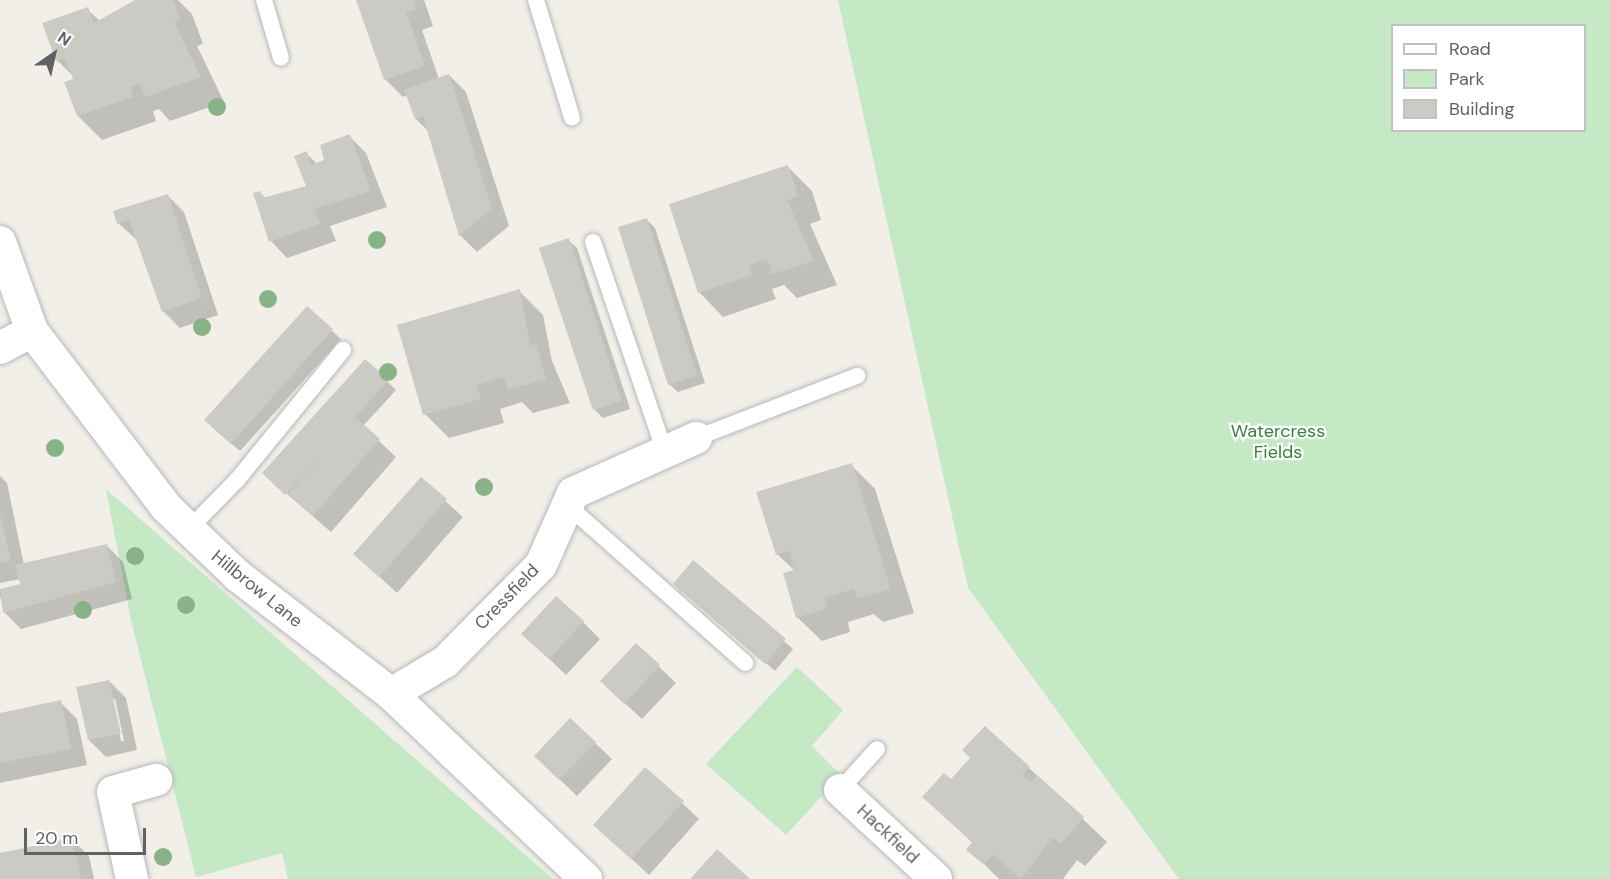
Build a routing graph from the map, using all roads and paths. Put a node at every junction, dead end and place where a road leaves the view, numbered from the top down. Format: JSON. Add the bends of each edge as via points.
{"nodes":[{"id":1,"x":264,"y":0,"type":"edge"},
{"id":2,"x":536,"y":0,"type":"edge"},
{"id":3,"x":281,"y":58,"type":"dead end"},
{"id":4,"x":572,"y":118,"type":"dead end"},
{"id":5,"x":0,"y":242,"type":"edge"},
{"id":6,"x":593,"y":242,"type":"dead end"},
{"id":7,"x":32,"y":331,"type":"junction"},
{"id":8,"x":0,"y":348,"type":"edge"},
{"id":9,"x":343,"y":350,"type":"dead end"},
{"id":10,"x":856,"y":376,"type":"dead end"},
{"id":11,"x":696,"y":438,"type":"joint"},
{"id":12,"x":665,"y":452,"type":"junction"},
{"id":13,"x":565,"y":502,"type":"junction"},
{"id":14,"x":188,"y":530,"type":"junction"},
{"id":15,"x":745,"y":663,"type":"dead end"},
{"id":16,"x":391,"y":694,"type":"junction"},
{"id":17,"x":877,"y":749,"type":"dead end"},
{"id":18,"x":156,"y":780,"type":"dead end"},
{"id":19,"x":840,"y":790,"type":"joint"},
{"id":20,"x":132,"y":879,"type":"edge"},
{"id":21,"x":586,"y":879,"type":"edge"},
{"id":22,"x":936,"y":879,"type":"edge"}],
"edges":[{"from":1,"to":3,"type":"lane"},
{"from":2,"to":4,"type":"lane"},
{"from":5,"to":7,"type":"street","name":"Hillbrow Lane"},
{"from":6,"to":12,"type":"lane"},
{"from":7,"to":8,"type":"street"},
{"from":7,"to":14,"type":"street","name":"Hillbrow Lane","via":[[105,433]]},
{"from":9,"to":14,"type":"lane","via":[[237,480]]},
{"from":10,"to":11,"type":"lane"},
{"from":11,"to":12,"type":"street"},
{"from":12,"to":13,"type":"street","via":[[573,494]]},
{"from":13,"to":15,"type":"lane"},
{"from":13,"to":16,"type":"street","name":"Cressfield","via":[[541,565],[445,662]]},
{"from":14,"to":16,"type":"street","name":"Hillbrow Lane","via":[[238,576]]},
{"from":16,"to":21,"type":"street","name":"Hillbrow Lane"},
{"from":17,"to":19,"type":"lane"},
{"from":18,"to":20,"type":"street","via":[[113,792]]},
{"from":19,"to":22,"type":"street","name":"Hackfield"}]}
